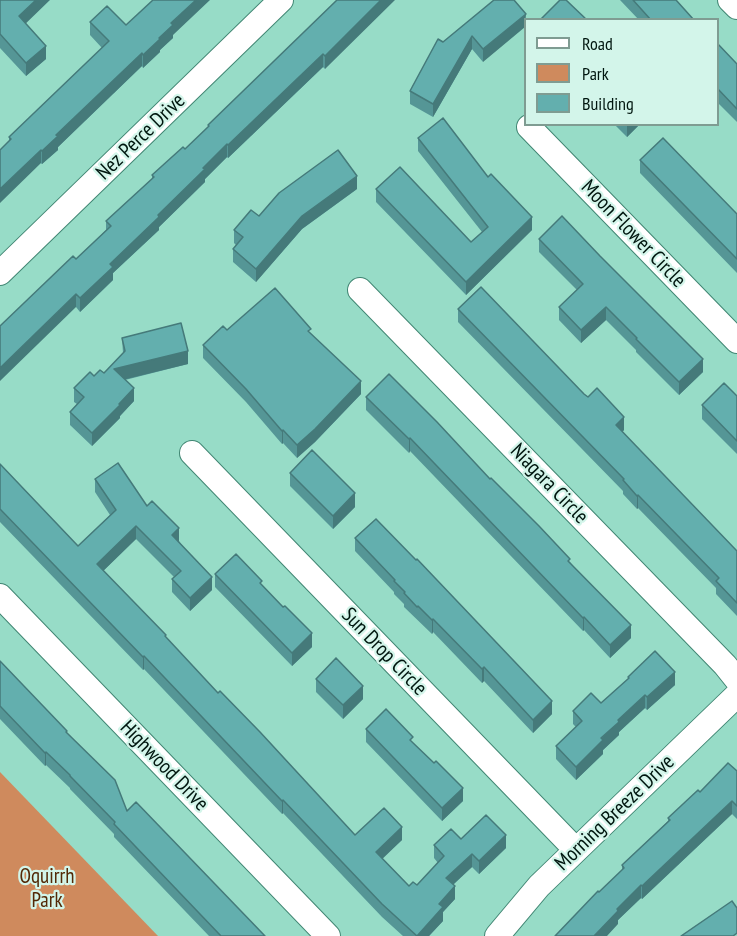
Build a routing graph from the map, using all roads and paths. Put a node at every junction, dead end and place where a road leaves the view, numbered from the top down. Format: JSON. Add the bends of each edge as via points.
{"nodes":[{"id":1,"x":281,"y":0,"type":"edge"},
{"id":2,"x":730,"y":0,"type":"edge"},
{"id":3,"x":737,"y":7,"type":"edge"},
{"id":4,"x":529,"y":127,"type":"dead end"},
{"id":5,"x":0,"y":273,"type":"edge"},
{"id":6,"x":360,"y":290,"type":"dead end"},
{"id":7,"x":737,"y":341,"type":"edge"},
{"id":8,"x":192,"y":453,"type":"dead end"},
{"id":9,"x":0,"y":596,"type":"edge"},
{"id":10,"x":737,"y":680,"type":"edge"},
{"id":11,"x":737,"y":695,"type":"edge"},
{"id":12,"x":576,"y":850,"type":"junction"},
{"id":13,"x":328,"y":936,"type":"edge"},
{"id":14,"x":497,"y":936,"type":"edge"}],
"edges":[{"from":1,"to":5,"type":"street","name":"Nez Perce Drive"},
{"from":2,"to":3,"type":"street"},
{"from":4,"to":7,"type":"street","name":"Moon Flower Circle"},
{"from":6,"to":10,"type":"street","name":"Niagara Circle"},
{"from":8,"to":12,"type":"street","name":"Sun Drop Circle"},
{"from":9,"to":13,"type":"street","name":"Highwood Drive"},
{"from":11,"to":12,"type":"street","name":"Morning Breeze Drive"},
{"from":12,"to":14,"type":"street","name":"Morning Breeze Drive"}]}
